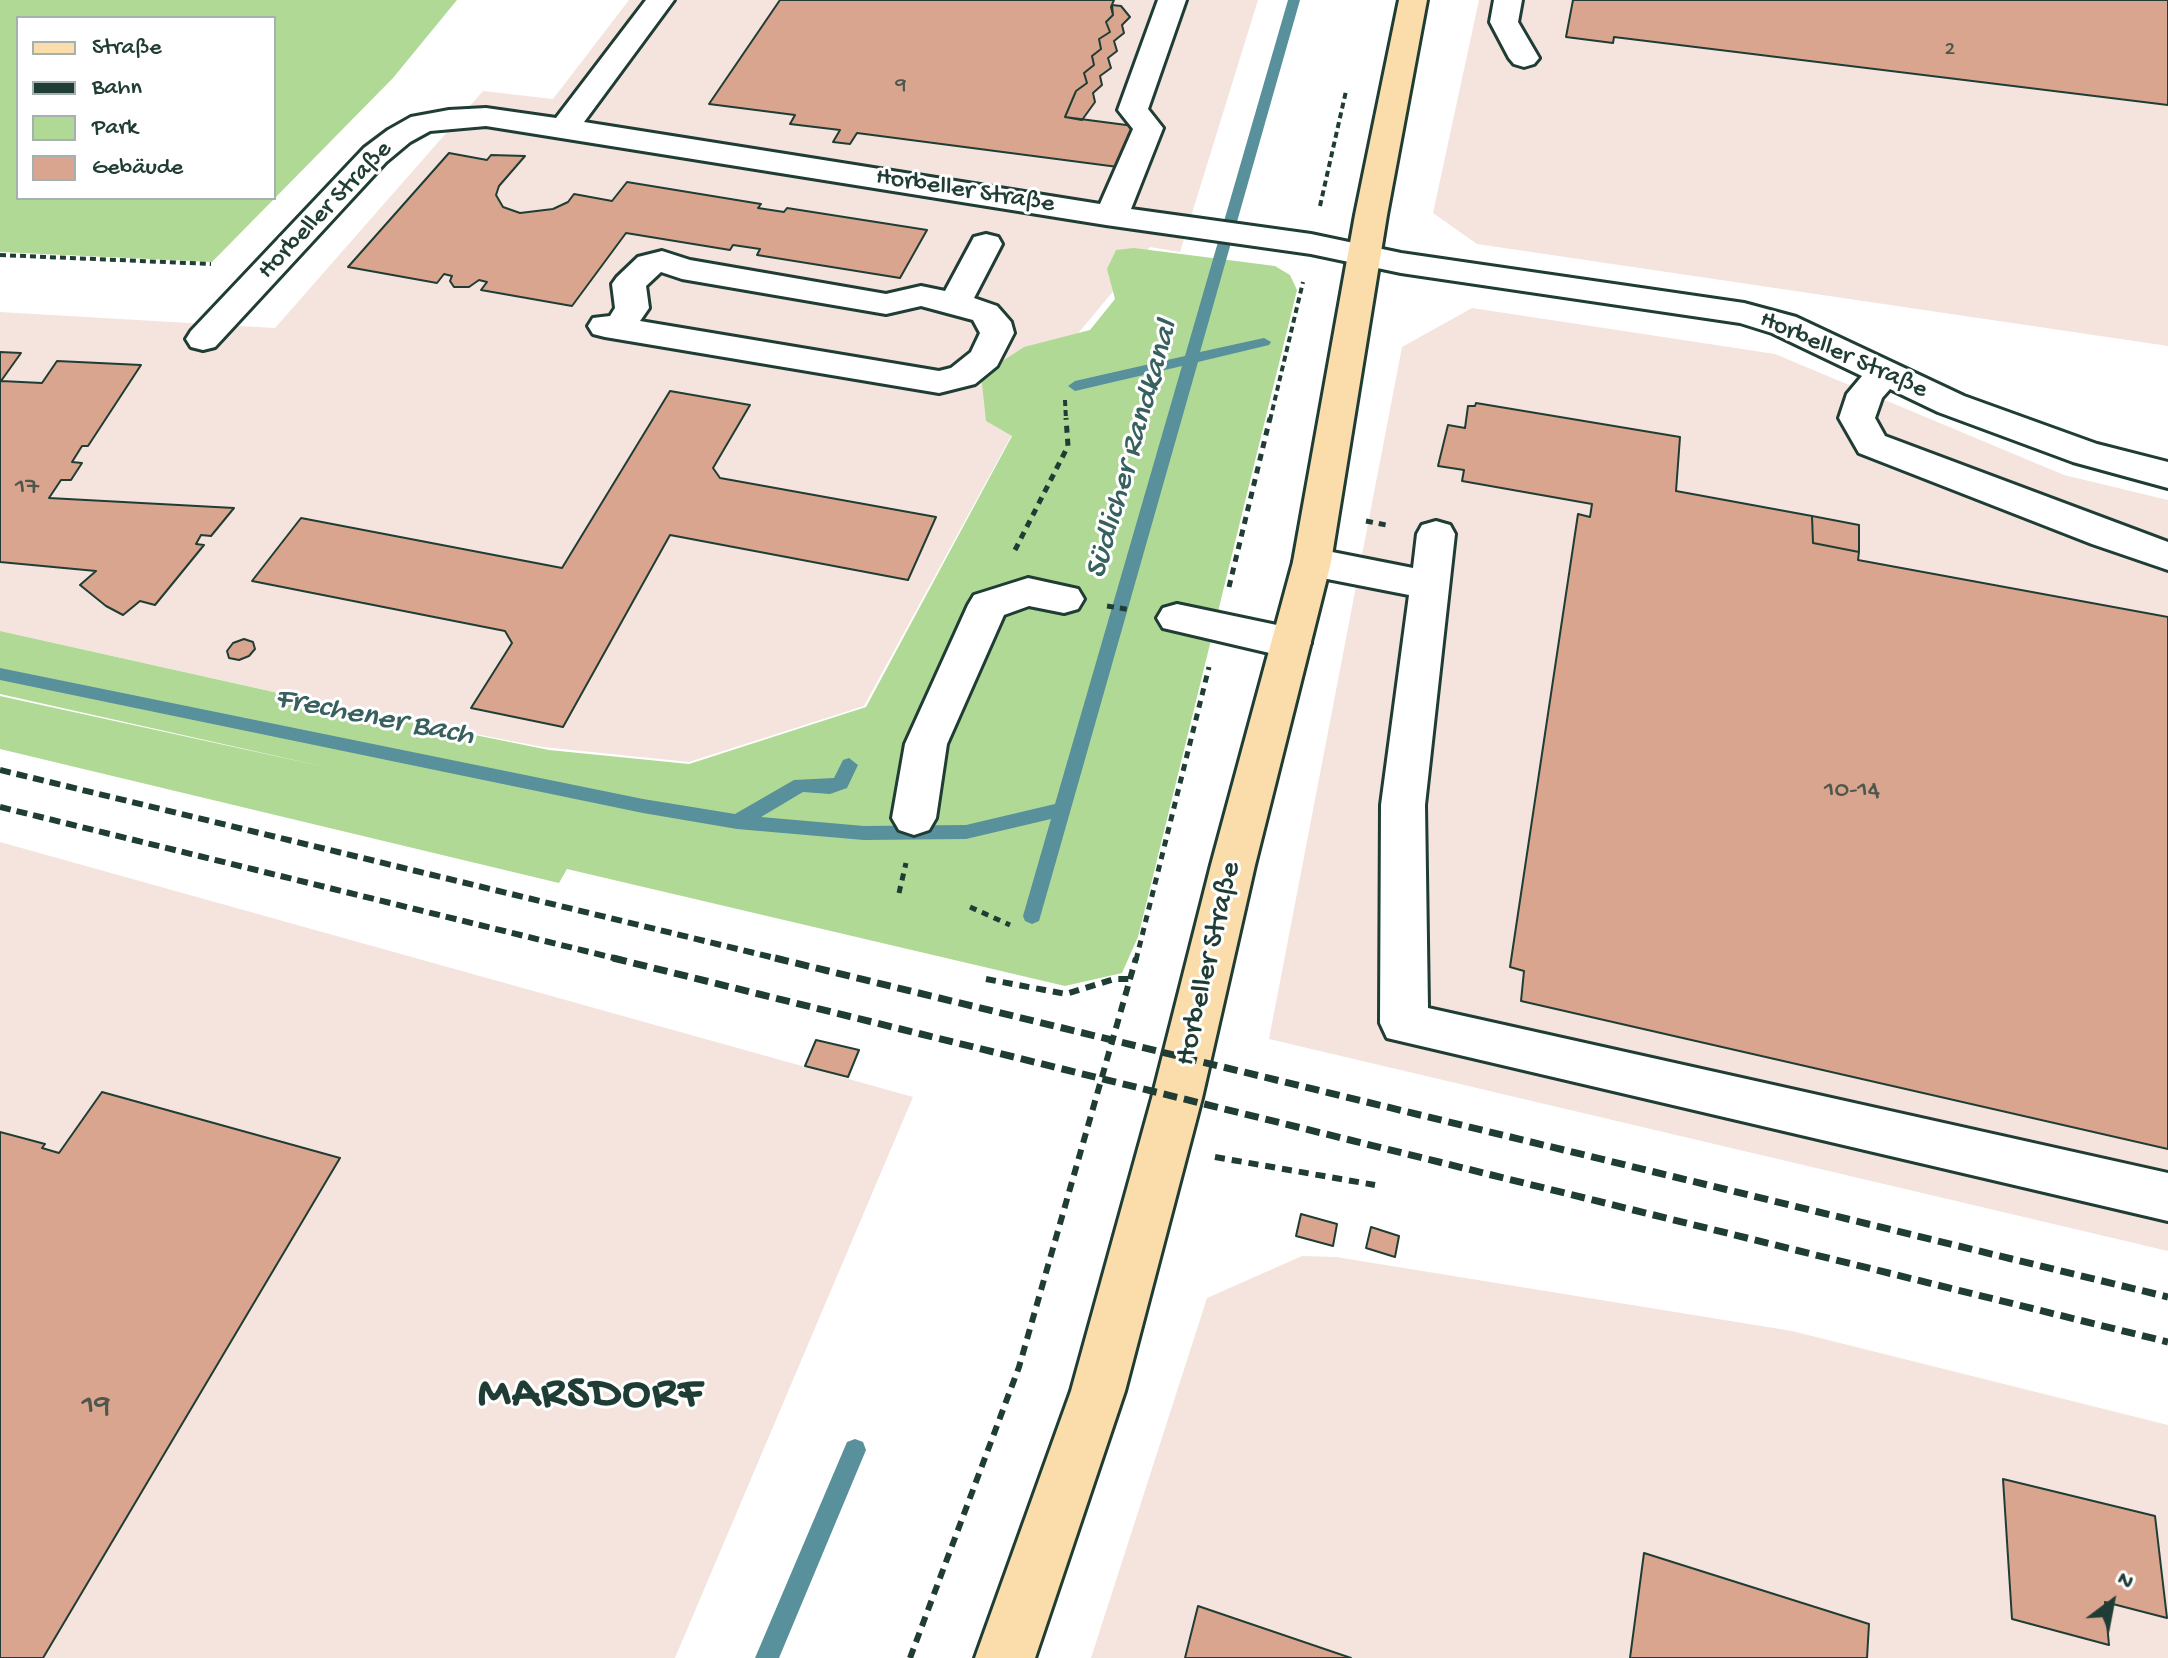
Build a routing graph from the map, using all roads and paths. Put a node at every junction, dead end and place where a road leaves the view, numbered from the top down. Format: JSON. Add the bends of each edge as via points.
{"nodes":[{"id":1,"x":660,"y":0,"type":"edge"},
{"id":2,"x":1172,"y":0,"type":"edge"},
{"id":3,"x":1413,"y":0,"type":"edge"},
{"id":4,"x":1508,"y":0,"type":"edge"},
{"id":5,"x":1524,"y":58,"type":"dead end"},
{"id":6,"x":1349,"y":76,"type":"dead end"},
{"id":7,"x":564,"y":128,"type":"junction"},
{"id":8,"x":1112,"y":215,"type":"junction"},
{"id":9,"x":986,"y":244,"type":"dead end"},
{"id":10,"x":1311,"y":244,"type":"junction"},
{"id":11,"x":0,"y":255,"type":"edge"},
{"id":12,"x":1365,"y":257,"type":"junction"},
{"id":13,"x":272,"y":267,"type":"junction"},
{"id":14,"x":955,"y":303,"type":"junction"},
{"id":15,"x":203,"y":339,"type":"dead end"},
{"id":16,"x":1885,"y":373,"type":"junction"},
{"id":17,"x":1065,"y":400,"type":"dead end"},
{"id":18,"x":2168,"y":475,"type":"edge"},
{"id":19,"x":1376,"y":523,"type":"dead end"},
{"id":20,"x":1394,"y":526,"type":"dead end"},
{"id":21,"x":1436,"y":534,"type":"dead end"},
{"id":22,"x":2168,"y":556,"type":"edge"},
{"id":23,"x":1312,"y":562,"type":"junction"},
{"id":24,"x":1430,"y":585,"type":"junction"},
{"id":25,"x":1064,"y":599,"type":"joint"},
{"id":26,"x":988,"y":605,"type":"junction"},
{"id":27,"x":1177,"y":618,"type":"joint"},
{"id":28,"x":1219,"y":627,"type":"junction"},
{"id":29,"x":1291,"y":643,"type":"junction"},
{"id":30,"x":911,"y":837,"type":"joint"},
{"id":31,"x":899,"y":893,"type":"dead end"},
{"id":32,"x":970,"y":907,"type":"dead end"},
{"id":33,"x":1010,"y":925,"type":"dead end"},
{"id":34,"x":986,"y":979,"type":"dead end"},
{"id":35,"x":1131,"y":979,"type":"junction"},
{"id":36,"x":1165,"y":1148,"type":"junction"},
{"id":37,"x":1375,"y":1185,"type":"dead end"},
{"id":38,"x":2168,"y":1197,"type":"edge"},
{"id":39,"x":910,"y":1658,"type":"edge"},
{"id":40,"x":1005,"y":1658,"type":"edge"}],
"edges":[{"from":1,"to":7,"type":"street"},
{"from":2,"to":8,"type":"street","via":[[1133,110],[1148,128]]},
{"from":3,"to":12,"type":"main road","name":"Horbeller Straße"},
{"from":4,"to":5,"type":"street","via":[[1504,22]]},
{"from":6,"to":10,"type":"path"},
{"from":7,"to":8,"type":"street","name":"Horbeller Straße"},
{"from":7,"to":13,"type":"street","name":"Horbeller Straße","via":[[486,117],[422,123],[375,155]]},
{"from":8,"to":10,"type":"street","name":"Horbeller Straße"},
{"from":9,"to":14,"type":"street"},
{"from":10,"to":12,"type":"street","name":"Horbeller Straße"},
{"from":10,"to":28,"type":"path"},
{"from":11,"to":13,"type":"path"},
{"from":12,"to":16,"type":"street","name":"Horbeller Straße","via":[[1744,313],[1784,325]]},
{"from":12,"to":23,"type":"main road","name":"Horbeller Straße"},
{"from":13,"to":15,"type":"street","name":"Horbeller Straße"},
{"from":14,"to":14,"type":"street","via":[[921,296],[886,304],[682,269],[662,261],[650,264],[629,284],[632,308],[612,327],[939,382],[963,376],[985,358],[997,333],[985,313]]},
{"from":16,"to":18,"type":"street","name":"Horbeller Straße","via":[[1951,404],[2086,453]]},
{"from":16,"to":22,"type":"street","via":[[1865,394],[1857,418],[1872,444]]},
{"from":17,"to":26,"type":"path","via":[[1068,446]]},
{"from":19,"to":20,"type":"path"},
{"from":21,"to":24,"type":"street"},
{"from":23,"to":24,"type":"street"},
{"from":23,"to":29,"type":"main road","name":"Horbeller Straße"},
{"from":24,"to":38,"type":"street","via":[[1403,805],[1404,1023]]},
{"from":25,"to":26,"type":"street","via":[[1028,592]]},
{"from":25,"to":27,"type":"path"},
{"from":26,"to":30,"type":"street","via":[[926,744]]},
{"from":27,"to":28,"type":"street"},
{"from":28,"to":29,"type":"street"},
{"from":28,"to":35,"type":"path"},
{"from":29,"to":36,"type":"main road","name":"Horbeller Straße"},
{"from":30,"to":31,"type":"path"},
{"from":32,"to":33,"type":"path"},
{"from":34,"to":35,"type":"path","via":[[1066,994]]},
{"from":35,"to":39,"type":"path","via":[[1019,1367]]},
{"from":36,"to":37,"type":"path"},
{"from":36,"to":40,"type":"main road","name":"Horbeller Straße","via":[[1098,1391]]}]}
